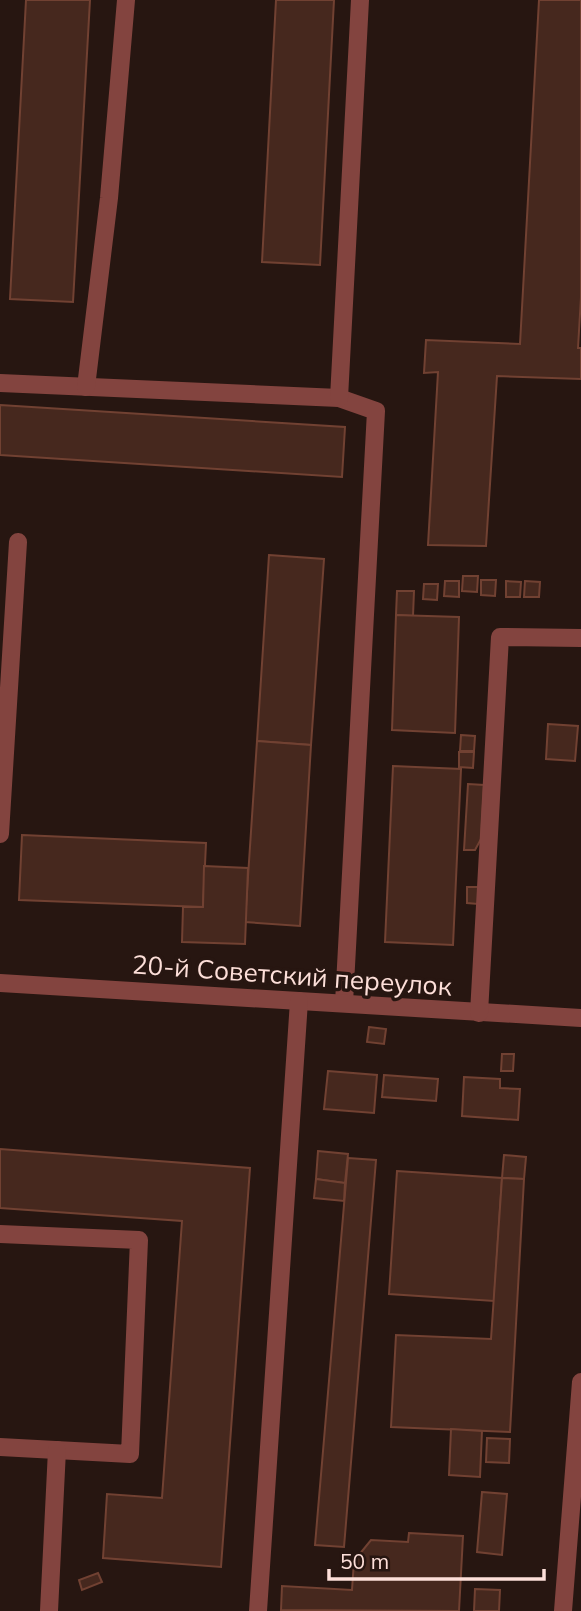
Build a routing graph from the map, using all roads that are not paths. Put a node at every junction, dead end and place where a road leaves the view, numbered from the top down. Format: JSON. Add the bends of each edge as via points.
{"nodes":[{"id":1,"x":126,"y":0,"type":"edge"},
{"id":2,"x":360,"y":0,"type":"edge"},
{"id":3,"x":0,"y":383,"type":"edge"},
{"id":4,"x":86,"y":387,"type":"junction"},
{"id":5,"x":340,"y":398,"type":"junction"},
{"id":6,"x":18,"y":542,"type":"dead end"},
{"id":7,"x":581,"y":638,"type":"edge"},
{"id":8,"x":0,"y":834,"type":"edge"},
{"id":9,"x":0,"y":983,"type":"edge"},
{"id":10,"x":299,"y":1001,"type":"junction"},
{"id":11,"x":344,"y":1003,"type":"junction"},
{"id":12,"x":479,"y":1013,"type":"junction"},
{"id":13,"x":581,"y":1018,"type":"edge"},
{"id":14,"x":0,"y":1234,"type":"edge"},
{"id":15,"x":581,"y":1382,"type":"edge"},
{"id":16,"x":581,"y":1388,"type":"edge"},
{"id":17,"x":0,"y":1447,"type":"edge"},
{"id":18,"x":57,"y":1450,"type":"junction"},
{"id":19,"x":49,"y":1611,"type":"edge"},
{"id":20,"x":258,"y":1611,"type":"edge"},
{"id":21,"x":564,"y":1611,"type":"edge"}],
"edges":[{"from":1,"to":4,"type":"street"},
{"from":2,"to":5,"type":"street"},
{"from":3,"to":4,"type":"street"},
{"from":4,"to":5,"type":"street"},
{"from":5,"to":11,"type":"street","via":[[376,411]]},
{"from":6,"to":8,"type":"street"},
{"from":7,"to":12,"type":"street","via":[[500,637]]},
{"from":9,"to":10,"type":"street","name":"20-й Советский переулок"},
{"from":10,"to":11,"type":"street","name":"20-й Советский переулок"},
{"from":10,"to":20,"type":"street"},
{"from":11,"to":12,"type":"street","name":"20-й Советский переулок"},
{"from":12,"to":13,"type":"street","name":"20-й Советский переулок"},
{"from":14,"to":18,"type":"street","via":[[139,1240],[130,1454]]},
{"from":15,"to":16,"type":"street"},
{"from":16,"to":21,"type":"street"},
{"from":17,"to":18,"type":"street"},
{"from":18,"to":19,"type":"street"}]}
